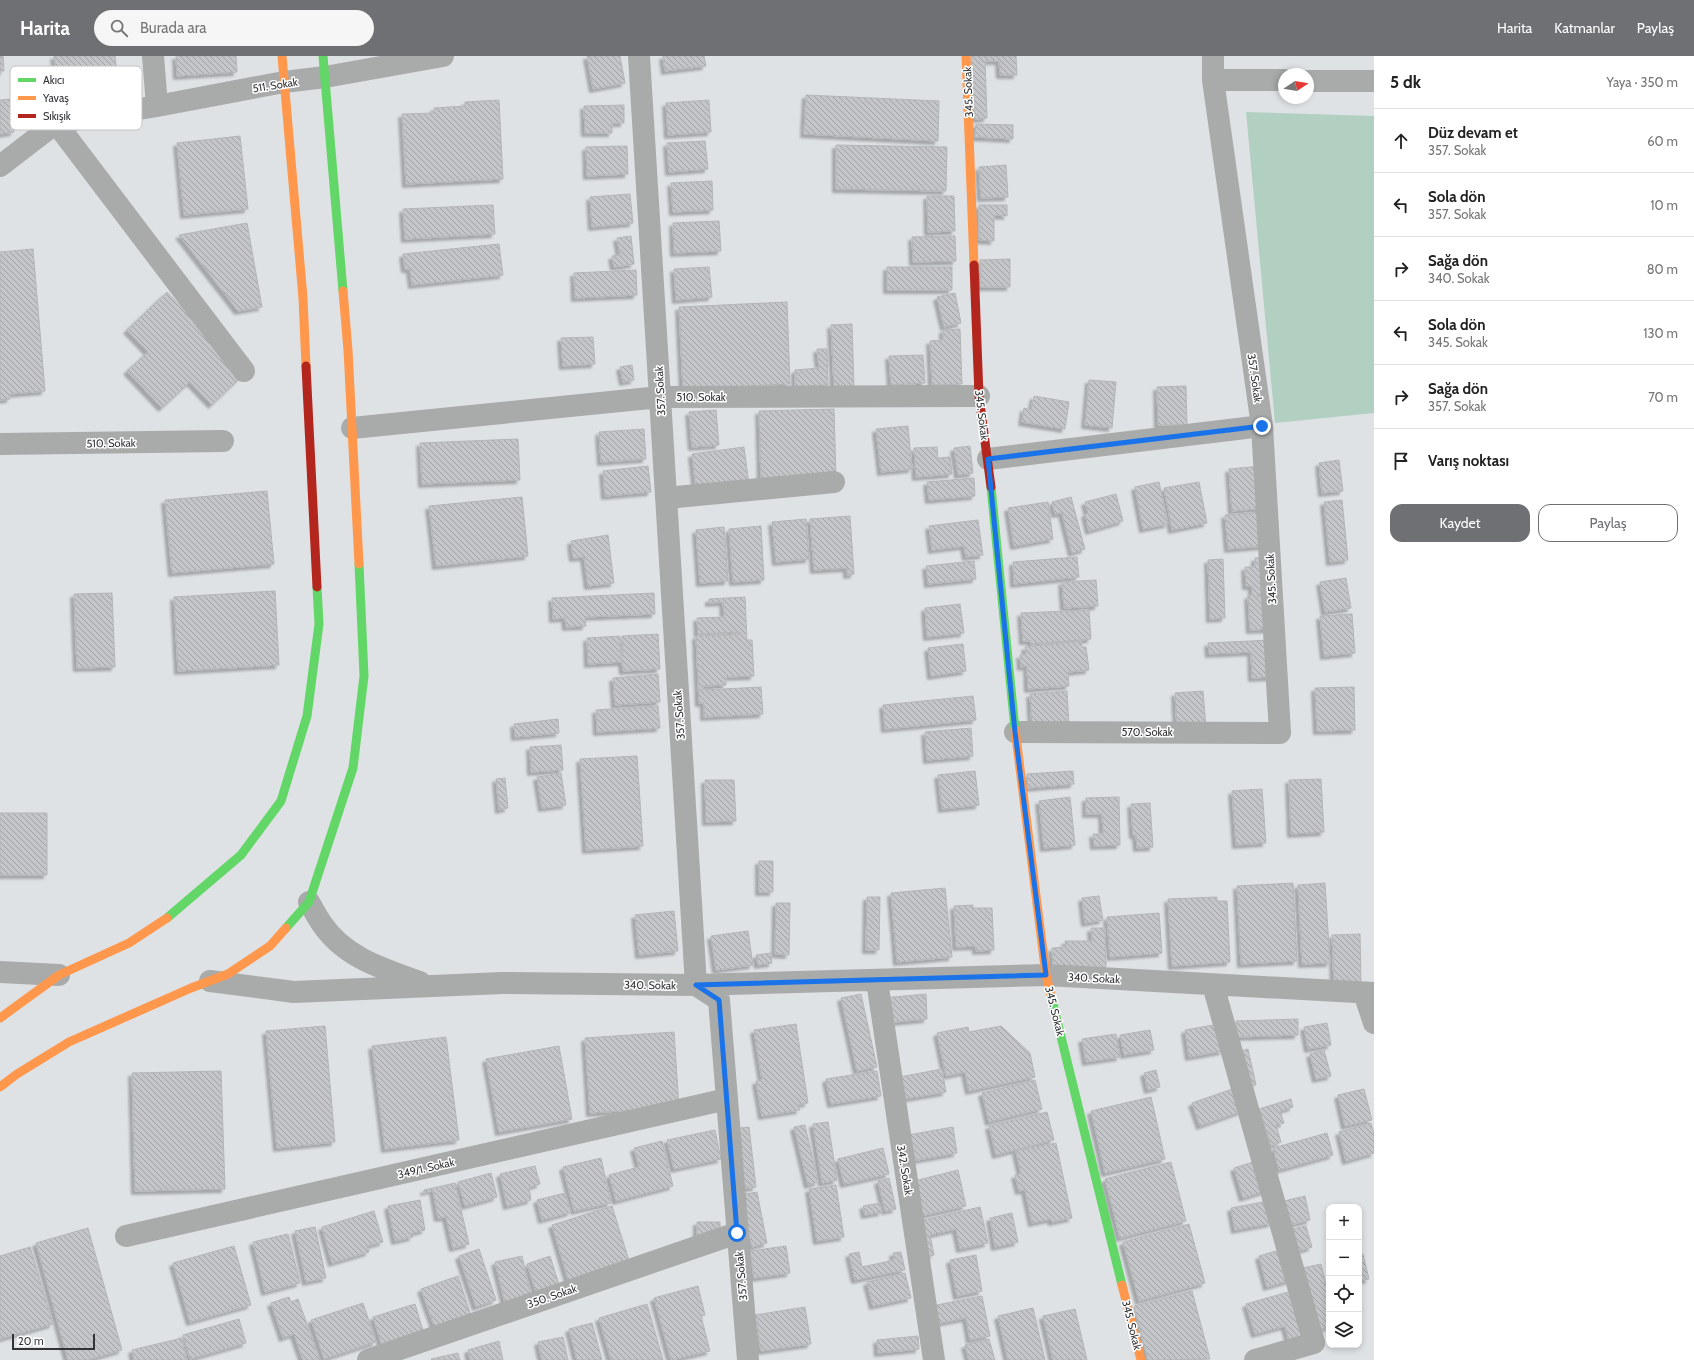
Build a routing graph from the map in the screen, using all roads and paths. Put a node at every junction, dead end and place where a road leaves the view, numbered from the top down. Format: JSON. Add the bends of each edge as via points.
{"nodes":[{"id":1,"x":153,"y":56,"type":"edge"},
{"id":2,"x":282,"y":56,"type":"edge"},
{"id":3,"x":323,"y":56,"type":"edge"},
{"id":4,"x":443,"y":56,"type":"edge"},
{"id":5,"x":639,"y":56,"type":"edge"},
{"id":6,"x":966,"y":56,"type":"edge"},
{"id":7,"x":1213,"y":56,"type":"edge"},
{"id":8,"x":325,"y":77,"type":"junction"},
{"id":9,"x":1214,"y":80,"type":"junction"},
{"id":10,"x":1278,"y":80,"type":"edge"},
{"id":11,"x":1314,"y":81,"type":"edge"},
{"id":12,"x":1374,"y":81,"type":"edge"},
{"id":13,"x":284,"y":82,"type":"junction"},
{"id":14,"x":156,"y":106,"type":"junction"},
{"id":15,"x":142,"y":108,"type":"edge"},
{"id":16,"x":47,"y":130,"type":"edge"},
{"id":17,"x":61,"y":130,"type":"edge"},
{"id":18,"x":0,"y":166,"type":"edge"},
{"id":19,"x":244,"y":371,"type":"dead end"},
{"id":20,"x":979,"y":396,"type":"junction"},
{"id":21,"x":660,"y":397,"type":"junction"},
{"id":22,"x":1262,"y":426,"type":"junction"},
{"id":23,"x":352,"y":428,"type":"junction"},
{"id":24,"x":223,"y":441,"type":"dead end"},
{"id":25,"x":0,"y":444,"type":"edge"},
{"id":26,"x":988,"y":459,"type":"junction"},
{"id":27,"x":834,"y":482,"type":"dead end"},
{"id":28,"x":666,"y":498,"type":"junction"},
{"id":29,"x":1015,"y":732,"type":"junction"},
{"id":30,"x":1280,"y":732,"type":"joint"},
{"id":31,"x":309,"y":902,"type":"junction"},
{"id":32,"x":0,"y":972,"type":"edge"},
{"id":33,"x":59,"y":975,"type":"junction"},
{"id":34,"x":1046,"y":975,"type":"junction"},
{"id":35,"x":210,"y":981,"type":"junction"},
{"id":36,"x":876,"y":981,"type":"junction"},
{"id":37,"x":696,"y":985,"type":"junction"},
{"id":38,"x":1213,"y":985,"type":"junction"},
{"id":39,"x":429,"y":986,"type":"junction"},
{"id":40,"x":1369,"y":993,"type":"edge"},
{"id":41,"x":0,"y":1018,"type":"edge"},
{"id":42,"x":1374,"y":1024,"type":"edge"},
{"id":43,"x":0,"y":1088,"type":"edge"},
{"id":44,"x":727,"y":1099,"type":"junction"},
{"id":45,"x":737,"y":1233,"type":"junction"},
{"id":46,"x":126,"y":1236,"type":"dead end"},
{"id":47,"x":1282,"y":1357,"type":"edge"},
{"id":48,"x":368,"y":1360,"type":"edge"},
{"id":49,"x":748,"y":1360,"type":"edge"},
{"id":50,"x":934,"y":1360,"type":"edge"},
{"id":51,"x":1141,"y":1360,"type":"edge"},
{"id":52,"x":1255,"y":1360,"type":"edge"}],
"edges":[{"from":1,"to":14,"type":"street"},
{"from":2,"to":13,"type":"street"},
{"from":3,"to":8,"type":"street"},
{"from":4,"to":8,"type":"street","name":"511. Sokak"},
{"from":5,"to":21,"type":"street","name":"357. Sokak"},
{"from":6,"to":20,"type":"street","name":"345. Sokak"},
{"from":7,"to":9,"type":"street","name":"357. Sokak"},
{"from":8,"to":13,"type":"street","name":"511. Sokak"},
{"from":8,"to":23,"type":"street"},
{"from":9,"to":10,"type":"street"},
{"from":9,"to":22,"type":"street","name":"357. Sokak"},
{"from":11,"to":12,"type":"street"},
{"from":13,"to":14,"type":"street","name":"511. Sokak"},
{"from":13,"to":33,"type":"street","via":[[303,298],[319,624],[307,716],[281,801],[241,855],[162,921],[129,943]]},
{"from":14,"to":15,"type":"street","name":"511. Sokak"},
{"from":16,"to":18,"type":"street"},
{"from":17,"to":19,"type":"street"},
{"from":20,"to":21,"type":"street","name":"510. Sokak"},
{"from":20,"to":26,"type":"street","name":"345. Sokak"},
{"from":21,"to":23,"type":"street","name":"510. Sokak"},
{"from":21,"to":28,"type":"street","name":"357. Sokak"},
{"from":22,"to":26,"type":"street"},
{"from":22,"to":30,"type":"street","name":"345. Sokak"},
{"from":23,"to":31,"type":"street","via":[[364,676],[353,768]]},
{"from":24,"to":25,"type":"street","name":"510. Sokak"},
{"from":26,"to":29,"type":"street","name":"345. Sokak"},
{"from":27,"to":28,"type":"street"},
{"from":28,"to":37,"type":"street","name":"357. Sokak"},
{"from":29,"to":30,"type":"street","name":"570. Sokak"},
{"from":29,"to":34,"type":"street","name":"345. Sokak"},
{"from":31,"to":35,"type":"street","via":[[270,946],[228,974]]},
{"from":31,"to":39,"type":"street","via":[[322,924],[353,954],[369,964]]},
{"from":32,"to":33,"type":"street"},
{"from":33,"to":41,"type":"street"},
{"from":34,"to":36,"type":"street","name":"340. Sokak"},
{"from":34,"to":38,"type":"street","name":"340. Sokak"},
{"from":34,"to":51,"type":"street","name":"345. Sokak"},
{"from":35,"to":39,"type":"street","name":"340. Sokak","via":[[294,992]]},
{"from":35,"to":43,"type":"street","via":[[68,1042],[17,1074]]},
{"from":36,"to":37,"type":"street","name":"340. Sokak"},
{"from":36,"to":50,"type":"street","name":"342. Sokak"},
{"from":37,"to":39,"type":"street","name":"340. Sokak","via":[[502,983]]},
{"from":37,"to":44,"type":"street","name":"357. Sokak","via":[[719,1000]]},
{"from":38,"to":40,"type":"street","name":"340. Sokak"},
{"from":38,"to":47,"type":"street","via":[[1314,1343]]},
{"from":40,"to":42,"type":"street"},
{"from":44,"to":45,"type":"street","name":"357. Sokak"},
{"from":44,"to":46,"type":"street","name":"349/1. Sokak"},
{"from":45,"to":48,"type":"street","name":"350. Sokak"},
{"from":45,"to":49,"type":"street","name":"357. Sokak"},
{"from":47,"to":52,"type":"street"}]}
